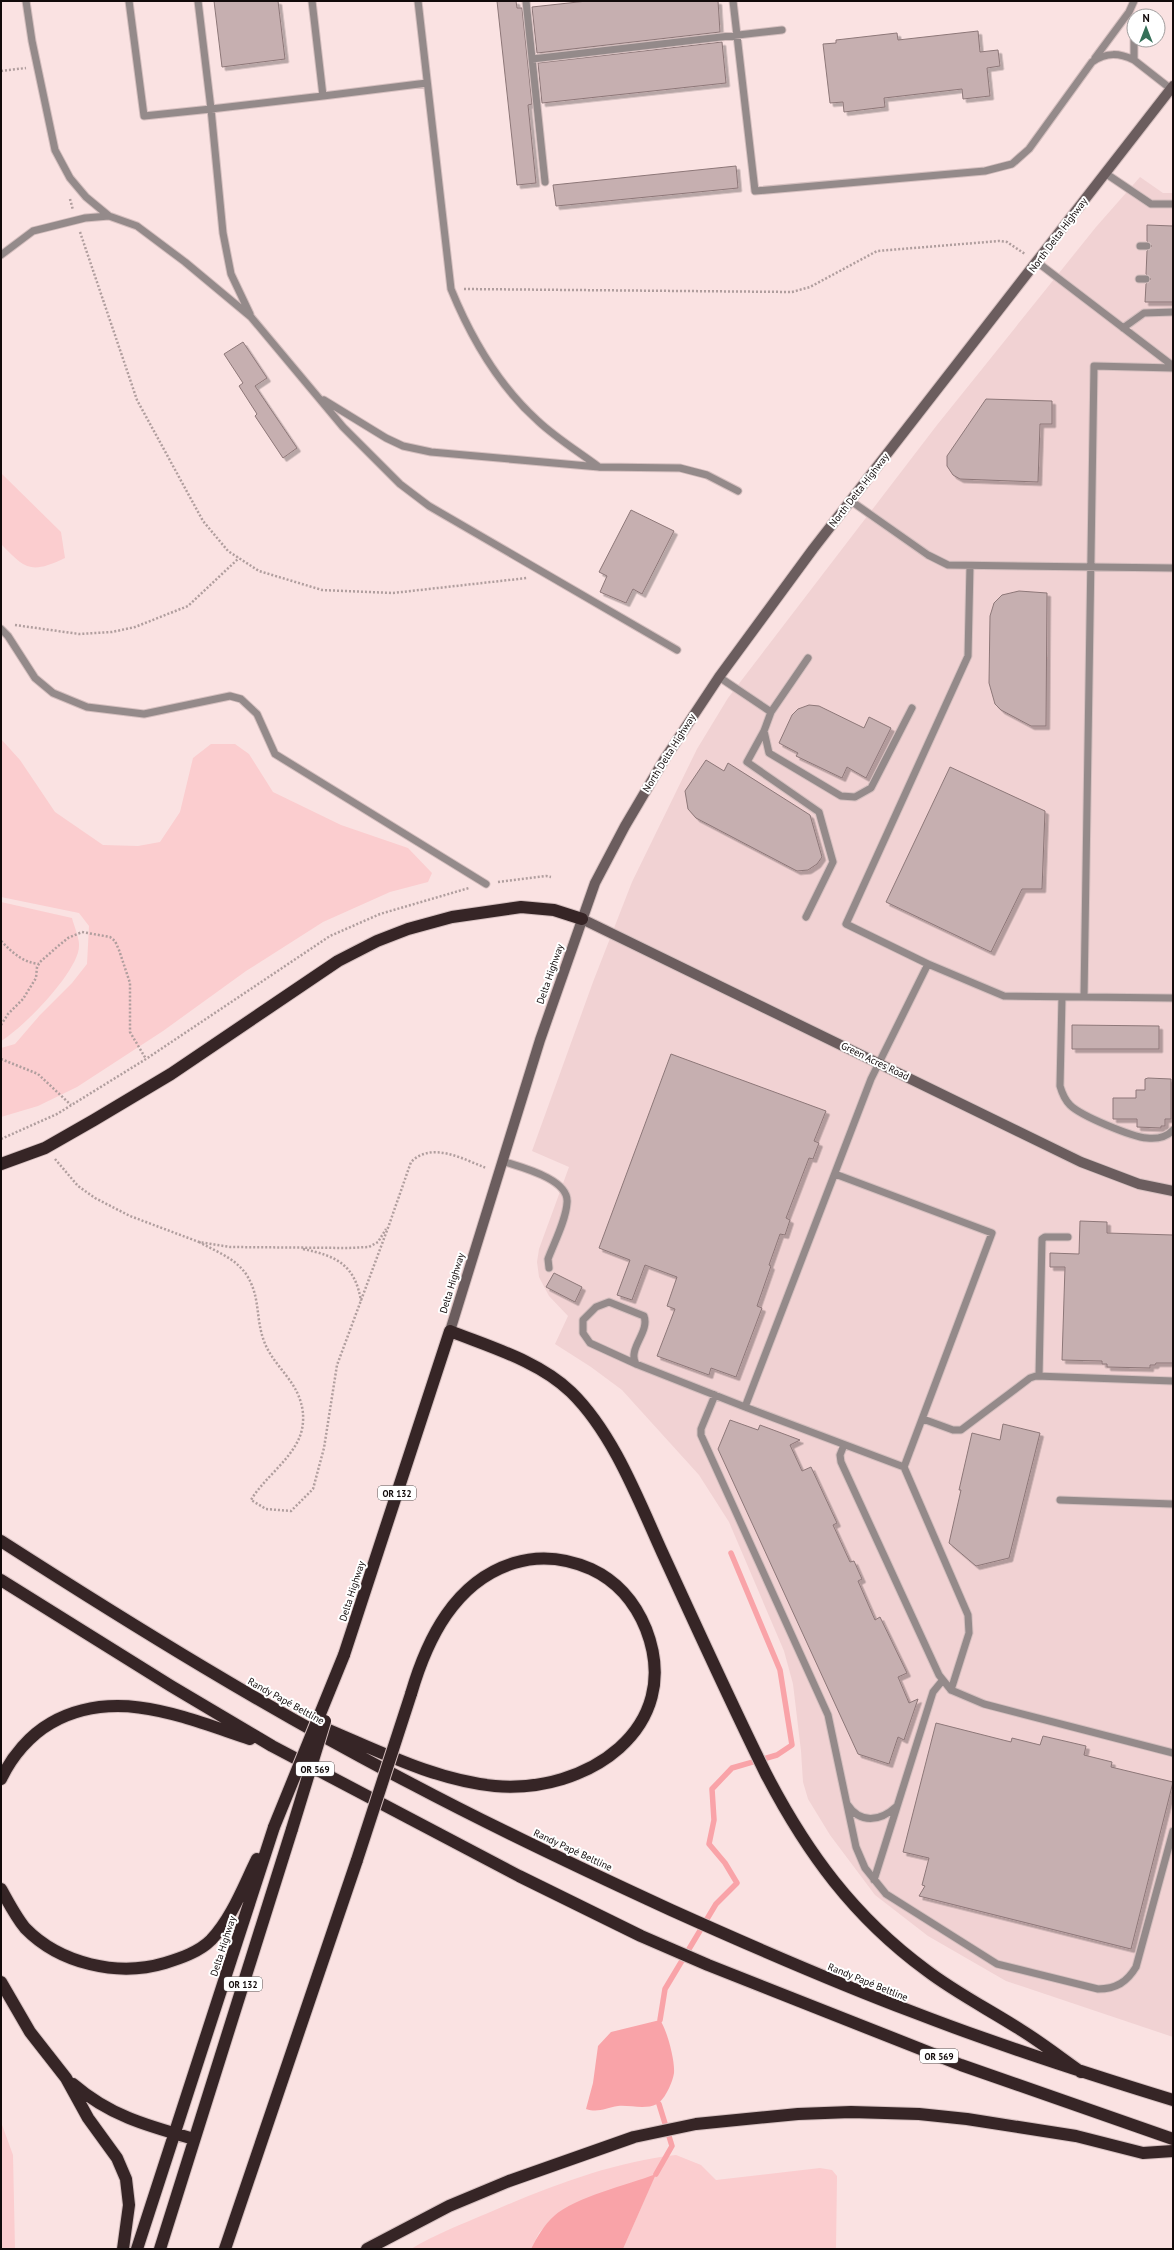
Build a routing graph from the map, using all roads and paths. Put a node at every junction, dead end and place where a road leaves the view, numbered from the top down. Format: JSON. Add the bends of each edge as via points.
{"nodes":[{"id":1,"x":26,"y":1,"type":"edge"},
{"id":2,"x":129,"y":1,"type":"edge"},
{"id":3,"x":198,"y":1,"type":"edge"},
{"id":4,"x":312,"y":1,"type":"edge"},
{"id":5,"x":418,"y":1,"type":"edge"},
{"id":6,"x":526,"y":1,"type":"edge"},
{"id":7,"x":733,"y":1,"type":"edge"},
{"id":8,"x":1134,"y":1,"type":"edge"},
{"id":9,"x":782,"y":30,"type":"dead end"},
{"id":10,"x":737,"y":35,"type":"junction"},
{"id":11,"x":1134,"y":48,"type":"edge"},
{"id":12,"x":532,"y":58,"type":"junction"},
{"id":13,"x":1134,"y":60,"type":"junction"},
{"id":14,"x":1092,"y":62,"type":"junction"},
{"id":15,"x":38,"y":66,"type":"junction"},
{"id":16,"x":1,"y":71,"type":"edge"},
{"id":17,"x":428,"y":84,"type":"junction"},
{"id":18,"x":1172,"y":87,"type":"edge"},
{"id":19,"x":323,"y":96,"type":"junction"},
{"id":20,"x":210,"y":109,"type":"junction"},
{"id":21,"x":1105,"y":173,"type":"junction"},
{"id":22,"x":545,"y":182,"type":"dead end"},
{"id":23,"x":68,"y":192,"type":"dead end"},
{"id":24,"x":1173,"y":204,"type":"edge"},
{"id":25,"x":109,"y":216,"type":"junction"},
{"id":26,"x":76,"y":220,"type":"junction"},
{"id":27,"x":1,"y":255,"type":"edge"},
{"id":28,"x":1037,"y":262,"type":"junction"},
{"id":29,"x":451,"y":289,"type":"junction"},
{"id":30,"x":1173,"y":312,"type":"edge"},
{"id":31,"x":251,"y":317,"type":"junction"},
{"id":32,"x":1123,"y":328,"type":"junction"},
{"id":33,"x":1173,"y":367,"type":"edge"},
{"id":34,"x":319,"y":397,"type":"junction"},
{"id":35,"x":599,"y":467,"type":"junction"},
{"id":36,"x":738,"y":491,"type":"dead end"},
{"id":37,"x":851,"y":501,"type":"junction"},
{"id":38,"x":239,"y":558,"type":"junction"},
{"id":39,"x":970,"y":566,"type":"junction"},
{"id":40,"x":1090,"y":567,"type":"junction"},
{"id":41,"x":1173,"y":568,"type":"edge"},
{"id":42,"x":549,"y":576,"type":"junction"},
{"id":43,"x":9,"y":624,"type":"dead end"},
{"id":44,"x":1,"y":629,"type":"edge"},
{"id":45,"x":677,"y":650,"type":"dead end"},
{"id":46,"x":808,"y":658,"type":"dead end"},
{"id":47,"x":719,"y":676,"type":"junction"},
{"id":48,"x":912,"y":708,"type":"dead end"},
{"id":49,"x":771,"y":712,"type":"junction"},
{"id":50,"x":764,"y":731,"type":"junction"},
{"id":51,"x":486,"y":884,"type":"dead end"},
{"id":52,"x":806,"y":917,"type":"dead end"},
{"id":53,"x":582,"y":919,"type":"junction"},
{"id":54,"x":1,"y":941,"type":"edge"},
{"id":55,"x":39,"y":964,"type":"junction"},
{"id":56,"x":928,"y":964,"type":"junction"},
{"id":57,"x":1062,"y":997,"type":"junction"},
{"id":58,"x":1084,"y":997,"type":"junction"},
{"id":59,"x":1173,"y":998,"type":"edge"},
{"id":60,"x":1,"y":1025,"type":"edge"},
{"id":61,"x":1,"y":1059,"type":"edge"},
{"id":62,"x":146,"y":1059,"type":"dead end"},
{"id":63,"x":878,"y":1063,"type":"junction"},
{"id":64,"x":71,"y":1105,"type":"dead end"},
{"id":65,"x":1173,"y":1130,"type":"edge"},
{"id":66,"x":45,"y":1148,"type":"junction"},
{"id":67,"x":502,"y":1161,"type":"junction"},
{"id":68,"x":1,"y":1164,"type":"edge"},
{"id":69,"x":498,"y":1173,"type":"junction"},
{"id":70,"x":835,"y":1174,"type":"junction"},
{"id":71,"x":1173,"y":1191,"type":"edge"},
{"id":72,"x":389,"y":1225,"type":"junction"},
{"id":73,"x":1068,"y":1237,"type":"dead end"},
{"id":74,"x":199,"y":1242,"type":"junction"},
{"id":75,"x":296,"y":1248,"type":"junction"},
{"id":76,"x":550,"y":1268,"type":"dead end"},
{"id":77,"x":361,"y":1301,"type":"junction"},
{"id":78,"x":450,"y":1331,"type":"junction"},
{"id":79,"x":636,"y":1364,"type":"junction"},
{"id":80,"x":1039,"y":1376,"type":"junction"},
{"id":81,"x":1173,"y":1381,"type":"edge"},
{"id":82,"x":715,"y":1395,"type":"junction"},
{"id":83,"x":745,"y":1407,"type":"junction"},
{"id":84,"x":923,"y":1419,"type":"junction"},
{"id":85,"x":844,"y":1445,"type":"junction"},
{"id":86,"x":904,"y":1467,"type":"junction"},
{"id":87,"x":1060,"y":1500,"type":"dead end"},
{"id":88,"x":1173,"y":1504,"type":"edge"},
{"id":89,"x":1,"y":1541,"type":"edge"},
{"id":90,"x":1,"y":1580,"type":"edge"},
{"id":91,"x":344,"y":1655,"type":"junction"},
{"id":92,"x":942,"y":1681,"type":"junction"},
{"id":93,"x":951,"y":1690,"type":"junction"},
{"id":94,"x":261,"y":1701,"type":"junction"},
{"id":95,"x":272,"y":1746,"type":"junction"},
{"id":96,"x":1173,"y":1754,"type":"edge"},
{"id":97,"x":1,"y":1778,"type":"edge"},
{"id":98,"x":846,"y":1802,"type":"junction"},
{"id":99,"x":898,"y":1805,"type":"junction"},
{"id":100,"x":274,"y":1827,"type":"junction"},
{"id":101,"x":1173,"y":1831,"type":"edge"},
{"id":102,"x":874,"y":1880,"type":"junction"},
{"id":103,"x":1,"y":1889,"type":"edge"},
{"id":104,"x":1,"y":1982,"type":"edge"},
{"id":105,"x":1081,"y":2072,"type":"junction"},
{"id":106,"x":66,"y":2078,"type":"junction"},
{"id":107,"x":1173,"y":2100,"type":"edge"},
{"id":108,"x":176,"y":2134,"type":"junction"},
{"id":109,"x":1173,"y":2139,"type":"edge"},
{"id":110,"x":194,"y":2140,"type":"junction"},
{"id":111,"x":1173,"y":2151,"type":"edge"},
{"id":112,"x":124,"y":2249,"type":"edge"},
{"id":113,"x":137,"y":2249,"type":"edge"},
{"id":114,"x":160,"y":2249,"type":"edge"},
{"id":115,"x":225,"y":2249,"type":"edge"},
{"id":116,"x":367,"y":2249,"type":"edge"}],
"edges":[{"from":1,"to":15,"type":"lane"},
{"from":2,"to":20,"type":"lane","via":[[144,116]]},
{"from":3,"to":20,"type":"lane"},
{"from":4,"to":19,"type":"lane"},
{"from":5,"to":17,"type":"lane"},
{"from":6,"to":12,"type":"lane"},
{"from":7,"to":10,"type":"lane"},
{"from":8,"to":14,"type":"lane","via":[[1129,12]]},
{"from":9,"to":10,"type":"lane"},
{"from":10,"to":12,"type":"lane"},
{"from":10,"to":14,"type":"lane","via":[[755,191],[985,171],[1012,164],[1029,149]]},
{"from":11,"to":13,"type":"lane"},
{"from":12,"to":22,"type":"lane"},
{"from":13,"to":14,"type":"lane","via":[[1116,54],[1100,57]]},
{"from":13,"to":18,"type":"lane"},
{"from":15,"to":16,"type":"path"},
{"from":15,"to":25,"type":"lane","via":[[55,150],[70,178],[86,198]]},
{"from":17,"to":19,"type":"lane"},
{"from":17,"to":29,"type":"lane"},
{"from":18,"to":21,"type":"street","name":"North Delta Highway"},
{"from":19,"to":20,"type":"lane"},
{"from":20,"to":31,"type":"lane","via":[[224,240],[231,274]]},
{"from":21,"to":24,"type":"lane","via":[[1151,204]]},
{"from":21,"to":28,"type":"street","name":"North Delta Highway"},
{"from":23,"to":26,"type":"path"},
{"from":25,"to":26,"type":"lane"},
{"from":25,"to":31,"type":"lane","via":[[137,226]]},
{"from":26,"to":27,"type":"lane","via":[[33,230]]},
{"from":26,"to":38,"type":"path","via":[[137,400],[203,521],[228,551]]},
{"from":28,"to":29,"type":"path","via":[[1007,242],[999,241],[877,251],[810,287],[792,292]]},
{"from":28,"to":32,"type":"lane"},
{"from":28,"to":37,"type":"street","name":"North Delta Highway"},
{"from":29,"to":35,"type":"lane","via":[[492,371],[538,421]]},
{"from":30,"to":32,"type":"lane","via":[[1144,313]]},
{"from":31,"to":34,"type":"lane"},
{"from":32,"to":33,"type":"lane"},
{"from":33,"to":40,"type":"lane","via":[[1094,366]]},
{"from":34,"to":35,"type":"lane","via":[[403,446],[431,452]]},
{"from":34,"to":42,"type":"lane","via":[[343,427],[400,484],[428,506]]},
{"from":35,"to":36,"type":"lane","via":[[680,468],[708,475]]},
{"from":37,"to":39,"type":"lane","via":[[937,561],[948,565]]},
{"from":37,"to":47,"type":"street","name":"North Delta Highway"},
{"from":38,"to":42,"type":"path","via":[[259,571],[322,590],[393,593]]},
{"from":38,"to":43,"type":"path","via":[[188,606],[135,627],[112,632],[79,634]]},
{"from":39,"to":40,"type":"lane"},
{"from":39,"to":56,"type":"lane","via":[[968,656],[846,924]]},
{"from":40,"to":41,"type":"lane"},
{"from":40,"to":58,"type":"lane"},
{"from":42,"to":45,"type":"lane"},
{"from":44,"to":51,"type":"lane","via":[[35,678],[53,693],[87,707],[144,714],[230,696],[242,699],[257,714],[270,748],[275,754]]},
{"from":46,"to":49,"type":"lane"},
{"from":47,"to":49,"type":"lane"},
{"from":47,"to":53,"type":"street","name":"North Delta Highway","via":[[625,826],[595,883]]},
{"from":48,"to":50,"type":"lane","via":[[871,788],[855,797],[841,796],[769,753]]},
{"from":49,"to":50,"type":"lane"},
{"from":50,"to":52,"type":"lane","via":[[747,762],[819,812],[833,862]]},
{"from":53,"to":63,"type":"street","name":"Green Acres Road"},
{"from":53,"to":66,"type":"highway","via":[[554,910],[521,907],[452,917],[408,928],[377,940],[332,966],[171,1074]]},
{"from":53,"to":67,"type":"street","name":"Delta Highway","number":"OR 132"},
{"from":54,"to":55,"type":"path","via":[[19,958]]},
{"from":55,"to":60,"type":"path","via":[[36,978],[23,999]]},
{"from":55,"to":62,"type":"path","via":[[68,938],[82,932],[115,940],[130,983],[130,1032]]},
{"from":56,"to":57,"type":"lane","via":[[1004,996]]},
{"from":56,"to":63,"type":"lane"},
{"from":57,"to":58,"type":"lane"},
{"from":57,"to":65,"type":"lane","via":[[1060,1086],[1071,1106],[1097,1120],[1141,1137],[1157,1138]]},
{"from":58,"to":59,"type":"lane"},
{"from":61,"to":64,"type":"path","via":[[38,1074]]},
{"from":63,"to":70,"type":"lane"},
{"from":63,"to":71,"type":"street","name":"Green Acres Road","via":[[1081,1162],[1139,1184]]},
{"from":66,"to":68,"type":"highway"},
{"from":66,"to":74,"type":"path","via":[[78,1186],[95,1198],[130,1216]]},
{"from":67,"to":69,"type":"street","name":"Delta Highway","number":"OR 132"},
{"from":67,"to":76,"type":"lane","via":[[550,1179],[565,1192],[568,1204],[548,1259]]},
{"from":69,"to":72,"type":"path","via":[[439,1152],[417,1155],[410,1162]]},
{"from":69,"to":78,"type":"street","name":"Delta Highway","number":"OR 132"},
{"from":70,"to":83,"type":"lane"},
{"from":70,"to":84,"type":"lane","via":[[992,1233]]},
{"from":72,"to":75,"type":"path","via":[[378,1242],[369,1247]]},
{"from":72,"to":77,"type":"path"},
{"from":73,"to":80,"type":"lane","via":[[1042,1239]]},
{"from":74,"to":75,"type":"path","via":[[230,1247]]},
{"from":74,"to":77,"type":"path","via":[[231,1259],[246,1274],[258,1298],[264,1340],[272,1358],[294,1386],[301,1402],[303,1418],[300,1435],[294,1448],[251,1500],[266,1509],[291,1511],[313,1489],[324,1448],[337,1365]]},
{"from":75,"to":77,"type":"path","via":[[341,1262],[350,1270],[358,1285]]},
{"from":78,"to":91,"type":"highway","name":"Delta Highway","number":"OR 132"},
{"from":78,"to":105,"type":"highway","via":[[497,1349],[544,1373],[570,1391],[595,1420],[644,1512],[766,1774],[829,1878],[867,1919],[930,1973],[1022,2030]]},
{"from":79,"to":79,"type":"lane","via":[[633,1357],[645,1325],[644,1316],[609,1302],[593,1309],[583,1324],[583,1333],[587,1340]]},
{"from":79,"to":82,"type":"lane"},
{"from":80,"to":81,"type":"lane"},
{"from":80,"to":84,"type":"lane","via":[[1030,1378],[961,1430],[953,1430]]},
{"from":82,"to":83,"type":"lane"},
{"from":82,"to":98,"type":"lane","via":[[701,1435],[828,1715]]},
{"from":83,"to":85,"type":"lane"},
{"from":84,"to":86,"type":"lane"},
{"from":85,"to":86,"type":"lane"},
{"from":85,"to":92,"type":"lane","via":[[840,1455],[841,1462]]},
{"from":86,"to":93,"type":"lane","via":[[968,1615],[969,1633]]},
{"from":87,"to":88,"type":"lane"},
{"from":89,"to":94,"type":"highway","name":"Randy Papé Beltline"},
{"from":90,"to":95,"type":"highway","number":"OR 569"},
{"from":91,"to":100,"type":"highway","name":"Delta Highway","number":"OR 132","bridge":true},
{"from":91,"to":110,"type":"highway","name":"Delta Highway","number":"OR 132","bridge":true,"via":[[292,1830]]},
{"from":92,"to":93,"type":"lane"},
{"from":92,"to":99,"type":"lane","via":[[933,1692]]},
{"from":93,"to":96,"type":"lane","via":[[984,1704]]},
{"from":94,"to":105,"type":"highway","name":"Randy Papé Beltline","via":[[418,1788],[742,1942],[912,2012]]},
{"from":94,"to":115,"type":"highway","bridge":true,"via":[[432,1771],[494,1786],[533,1786],[553,1783],[588,1770],[624,1745],[646,1711],[655,1664],[642,1620],[635,1607],[615,1584],[600,1573],[564,1560],[543,1558],[504,1566],[487,1574],[456,1602],[431,1638],[411,1694],[357,1860]]},
{"from":95,"to":97,"type":"highway","via":[[157,1710],[135,1706],[98,1706],[82,1709],[40,1730],[25,1744]]},
{"from":95,"to":109,"type":"highway","number":"OR 569","via":[[519,1876],[641,1936],[961,2065]]},
{"from":98,"to":99,"type":"lane","via":[[855,1814],[867,1819],[881,1818]]},
{"from":98,"to":102,"type":"lane","via":[[856,1847],[865,1868]]},
{"from":99,"to":102,"type":"lane"},
{"from":100,"to":103,"type":"highway","via":[[228,1917],[211,1939],[202,1948],[157,1966],[116,1969],[64,1956],[25,1927]]},
{"from":100,"to":108,"type":"highway","name":"Delta Highway","number":"OR 132"},
{"from":101,"to":102,"type":"lane","via":[[1136,1967],[1121,1984],[1107,1989],[1001,1966],[886,1894]]},
{"from":104,"to":106,"type":"highway","via":[[30,2032]]},
{"from":105,"to":107,"type":"highway","name":"Randy Papé Beltline"},
{"from":106,"to":108,"type":"highway","via":[[106,2109]]},
{"from":106,"to":112,"type":"highway","via":[[88,2118],[117,2158],[126,2179],[129,2205]]},
{"from":108,"to":110,"type":"highway"},
{"from":108,"to":113,"type":"highway","name":"Delta Highway","number":"OR 132"},
{"from":110,"to":114,"type":"highway","name":"Delta Highway","number":"OR 132"},
{"from":111,"to":116,"type":"highway","via":[[1143,2153],[1068,2134],[919,2114],[813,2113],[696,2124],[634,2137],[578,2156],[449,2206]]}]}
